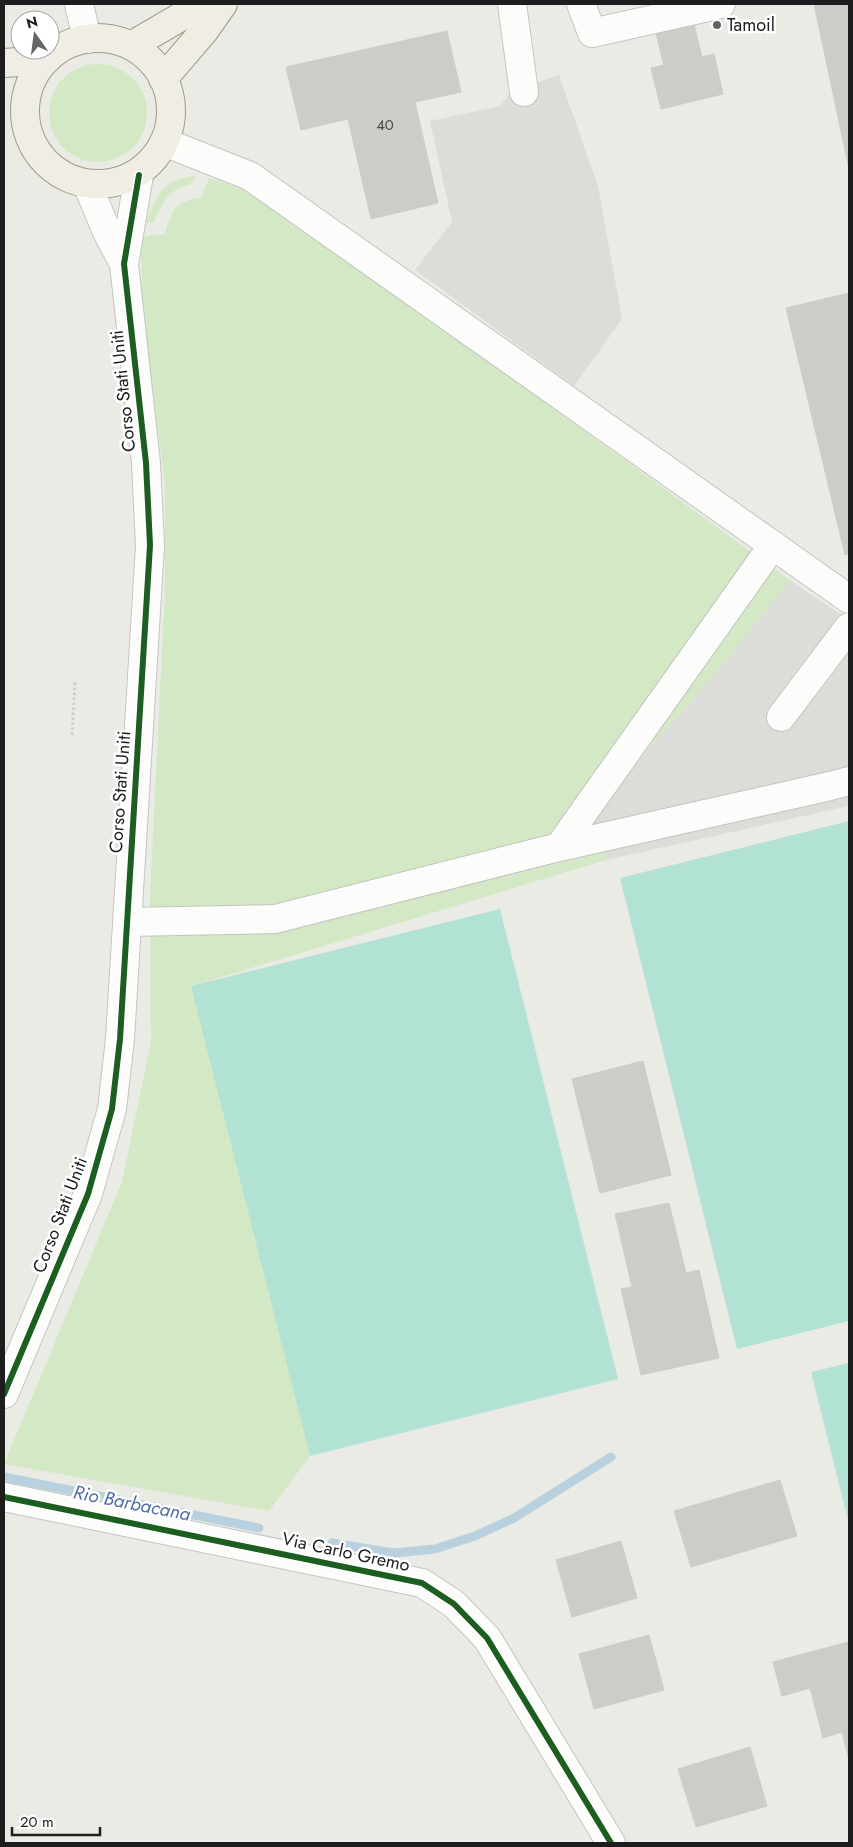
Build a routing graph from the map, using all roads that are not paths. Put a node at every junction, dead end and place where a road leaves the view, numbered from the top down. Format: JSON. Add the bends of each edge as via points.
{"nodes":[{"id":1,"x":79,"y":4,"type":"edge"},
{"id":2,"x":207,"y":4,"type":"edge"},
{"id":3,"x":223,"y":4,"type":"edge"},
{"id":4,"x":512,"y":4,"type":"edge"},
{"id":5,"x":581,"y":4,"type":"edge"},
{"id":6,"x":721,"y":4,"type":"edge"},
{"id":7,"x":87,"y":39,"type":"junction"},
{"id":8,"x":131,"y":46,"type":"junction"},
{"id":9,"x":60,"y":49,"type":"edge"},
{"id":10,"x":46,"y":60,"type":"joint"},
{"id":11,"x":4,"y":63,"type":"edge"},
{"id":12,"x":163,"y":79,"type":"junction"},
{"id":13,"x":524,"y":92,"type":"dead end"},
{"id":14,"x":14,"y":112,"type":"edge"},
{"id":15,"x":164,"y":142,"type":"junction"},
{"id":16,"x":139,"y":175,"type":"junction"},
{"id":17,"x":88,"y":184,"type":"junction"},
{"id":18,"x":124,"y":264,"type":"junction"},
{"id":19,"x":773,"y":545,"type":"junction"},
{"id":20,"x":849,"y":599,"type":"edge"},
{"id":21,"x":849,"y":627,"type":"edge"},
{"id":22,"x":781,"y":717,"type":"dead end"},
{"id":23,"x":849,"y":780,"type":"edge"},
{"id":24,"x":559,"y":847,"type":"junction"},
{"id":25,"x":127,"y":922,"type":"junction"},
{"id":26,"x":4,"y":1394,"type":"edge"},
{"id":27,"x":4,"y":1497,"type":"edge"},
{"id":28,"x":611,"y":1843,"type":"edge"}],
"edges":[{"from":1,"to":7,"type":"street"},
{"from":2,"to":8,"type":"main road"},
{"from":3,"to":12,"type":"main road"},
{"from":4,"to":13,"type":"street"},
{"from":5,"to":6,"type":"street","via":[[592,33]]},
{"from":7,"to":8,"type":"main road","via":[[108,39]]},
{"from":7,"to":9,"type":"main road"},
{"from":8,"to":12,"type":"main road","via":[[152,59]]},
{"from":10,"to":11,"type":"main road"},
{"from":10,"to":14,"type":"main road","via":[[33,76],[25,97]]},
{"from":12,"to":15,"type":"main road","via":[[170,99],[170,121]]},
{"from":14,"to":17,"type":"main road","via":[[45,163],[65,177]]},
{"from":15,"to":16,"type":"main road"},
{"from":15,"to":19,"type":"street","via":[[250,176]]},
{"from":16,"to":17,"type":"main road","via":[[111,184]]},
{"from":16,"to":18,"type":"street","name":"Corso Stati Uniti"},
{"from":17,"to":18,"type":"street","name":"Corso Stati Uniti"},
{"from":18,"to":25,"type":"street","name":"Corso Stati Uniti","via":[[146,463],[150,545]]},
{"from":19,"to":20,"type":"street"},
{"from":19,"to":24,"type":"street"},
{"from":21,"to":22,"type":"street"},
{"from":23,"to":24,"type":"street"},
{"from":24,"to":25,"type":"street","via":[[275,919]]},
{"from":25,"to":26,"type":"street","name":"Corso Stati Uniti","via":[[112,1109],[88,1194]]},
{"from":27,"to":28,"type":"street","name":"Via Carlo Gremo","via":[[422,1584],[454,1604],[487,1638]]}]}
